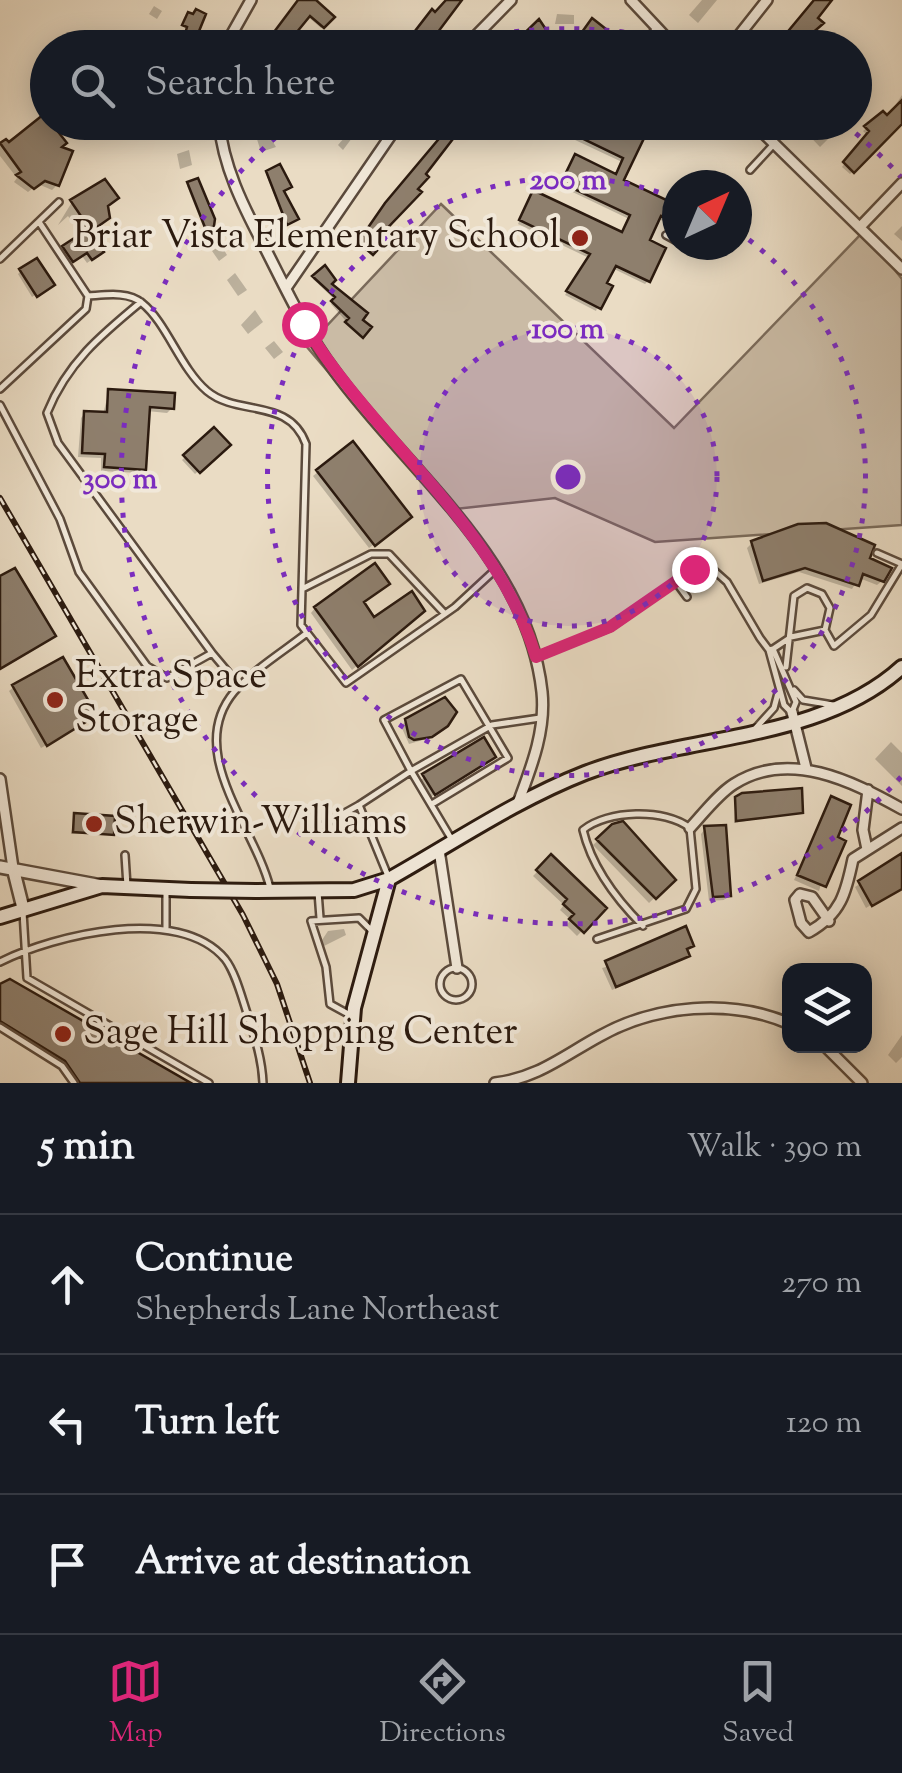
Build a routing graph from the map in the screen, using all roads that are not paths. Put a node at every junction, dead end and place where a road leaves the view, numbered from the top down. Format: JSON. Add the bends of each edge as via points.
{"nodes":[{"id":1,"x":252,"y":0,"type":"edge"},
{"id":2,"x":511,"y":0,"type":"edge"},
{"id":3,"x":631,"y":0,"type":"edge"},
{"id":4,"x":766,"y":0,"type":"edge"},
{"id":5,"x":656,"y":28,"type":"edge"},
{"id":6,"x":234,"y":30,"type":"edge"},
{"id":7,"x":482,"y":30,"type":"edge"},
{"id":8,"x":743,"y":30,"type":"edge"},
{"id":9,"x":224,"y":140,"type":"edge"},
{"id":10,"x":388,"y":140,"type":"edge"},
{"id":11,"x":770,"y":140,"type":"edge"},
{"id":12,"x":774,"y":144,"type":"junction"},
{"id":13,"x":750,"y":170,"type":"dead end"},
{"id":14,"x":902,"y":183,"type":"edge"},
{"id":15,"x":59,"y":202,"type":"dead end"},
{"id":16,"x":39,"y":222,"type":"junction"},
{"id":17,"x":860,"y":227,"type":"junction"},
{"id":18,"x":0,"y":259,"type":"edge"},
{"id":19,"x":902,"y":269,"type":"edge"},
{"id":20,"x":286,"y":288,"type":"junction"},
{"id":21,"x":88,"y":296,"type":"junction"},
{"id":22,"x":142,"y":302,"type":"junction"},
{"id":23,"x":0,"y":390,"type":"edge"},
{"id":24,"x":0,"y":405,"type":"edge"},
{"id":25,"x":877,"y":553,"type":"dead end"},
{"id":26,"x":495,"y":570,"type":"junction"},
{"id":27,"x":676,"y":582,"type":"junction"},
{"id":28,"x":304,"y":588,"type":"junction"},
{"id":29,"x":687,"y":596,"type":"dead end"},
{"id":30,"x":445,"y":614,"type":"junction"},
{"id":31,"x":825,"y":630,"type":"junction"},
{"id":32,"x":307,"y":633,"type":"junction"},
{"id":33,"x":791,"y":636,"type":"junction"},
{"id":34,"x":771,"y":650,"type":"junction"},
{"id":35,"x":212,"y":653,"type":"junction"},
{"id":36,"x":536,"y":657,"type":"junction"},
{"id":37,"x":902,"y":668,"type":"edge"},
{"id":38,"x":786,"y":670,"type":"junction"},
{"id":39,"x":779,"y":685,"type":"junction"},
{"id":40,"x":791,"y":686,"type":"junction"},
{"id":41,"x":234,"y":691,"type":"junction"},
{"id":42,"x":846,"y":705,"type":"junction"},
{"id":43,"x":794,"y":717,"type":"junction"},
{"id":44,"x":540,"y":718,"type":"junction"},
{"id":45,"x":492,"y":725,"type":"junction"},
{"id":46,"x":753,"y":730,"type":"junction"},
{"id":47,"x":806,"y":768,"type":"junction"},
{"id":48,"x":411,"y":771,"type":"junction"},
{"id":49,"x":1,"y":785,"type":"edge"},
{"id":50,"x":868,"y":790,"type":"junction"},
{"id":51,"x":360,"y":804,"type":"junction"},
{"id":52,"x":432,"y":804,"type":"junction"},
{"id":53,"x":517,"y":806,"type":"junction"},
{"id":54,"x":3,"y":807,"type":"edge"},
{"id":55,"x":902,"y":809,"type":"edge"},
{"id":56,"x":690,"y":828,"type":"junction"},
{"id":57,"x":902,"y":828,"type":"edge"},
{"id":58,"x":314,"y":830,"type":"dead end"},
{"id":59,"x":454,"y":842,"type":"junction"},
{"id":60,"x":867,"y":848,"type":"junction"},
{"id":61,"x":440,"y":850,"type":"junction"},
{"id":62,"x":124,"y":855,"type":"dead end"},
{"id":63,"x":7,"y":867,"type":"edge"},
{"id":64,"x":389,"y":878,"type":"junction"},
{"id":65,"x":102,"y":886,"type":"junction"},
{"id":66,"x":126,"y":886,"type":"junction"},
{"id":67,"x":166,"y":888,"type":"junction"},
{"id":68,"x":264,"y":891,"type":"junction"},
{"id":69,"x":318,"y":892,"type":"junction"},
{"id":70,"x":22,"y":908,"type":"junction"},
{"id":71,"x":0,"y":918,"type":"edge"},
{"id":72,"x":320,"y":918,"type":"junction"},
{"id":73,"x":828,"y":921,"type":"dead end"},
{"id":74,"x":643,"y":926,"type":"junction"},
{"id":75,"x":166,"y":930,"type":"junction"},
{"id":76,"x":376,"y":933,"type":"junction"},
{"id":77,"x":597,"y":939,"type":"dead end"},
{"id":78,"x":28,"y":948,"type":"junction"},
{"id":79,"x":0,"y":962,"type":"edge"},
{"id":80,"x":457,"y":968,"type":"junction"},
{"id":81,"x":352,"y":1016,"type":"junction"},
{"id":82,"x":782,"y":1022,"type":"edge"},
{"id":83,"x":0,"y":1028,"type":"edge"},
{"id":84,"x":832,"y":1053,"type":"edge"},
{"id":85,"x":74,"y":1083,"type":"edge"},
{"id":86,"x":209,"y":1083,"type":"edge"},
{"id":87,"x":262,"y":1083,"type":"edge"},
{"id":88,"x":348,"y":1083,"type":"edge"},
{"id":89,"x":494,"y":1083,"type":"edge"},
{"id":90,"x":862,"y":1083,"type":"edge"}],
"edges":[{"from":1,"to":6,"type":"street"},
{"from":2,"to":7,"type":"street"},
{"from":3,"to":5,"type":"street"},
{"from":4,"to":8,"type":"street"},
{"from":9,"to":20,"type":"street","via":[[233,182]]},
{"from":10,"to":20,"type":"street"},
{"from":11,"to":12,"type":"street"},
{"from":12,"to":13,"type":"lane"},
{"from":12,"to":17,"type":"street"},
{"from":14,"to":17,"type":"street"},
{"from":15,"to":16,"type":"lane"},
{"from":16,"to":18,"type":"lane"},
{"from":16,"to":21,"type":"lane"},
{"from":17,"to":19,"type":"street"},
{"from":20,"to":26,"type":"street","via":[[334,372]]},
{"from":21,"to":22,"type":"lane"},
{"from":21,"to":23,"type":"lane","via":[[86,310]]},
{"from":22,"to":28,"type":"lane","via":[[210,394],[285,416],[302,432]]},
{"from":22,"to":35,"type":"lane","via":[[90,344],[59,382],[46,413],[58,442]]},
{"from":24,"to":35,"type":"lane","via":[[60,519],[79,572],[147,666],[167,678]]},
{"from":25,"to":31,"type":"lane","via":[[902,564],[888,594],[850,637],[834,646]]},
{"from":26,"to":30,"type":"lane"},
{"from":26,"to":36,"type":"street"},
{"from":27,"to":29,"type":"lane"},
{"from":27,"to":34,"type":"lane","via":[[694,569],[719,572]]},
{"from":27,"to":36,"type":"lane","via":[[610,627]]},
{"from":28,"to":30,"type":"lane","via":[[371,554],[389,554]]},
{"from":28,"to":32,"type":"lane","via":[[301,626]]},
{"from":30,"to":32,"type":"lane","via":[[346,684]]},
{"from":31,"to":33,"type":"lane"},
{"from":31,"to":33,"type":"lane","via":[[830,608],[822,594],[807,588],[794,596]]},
{"from":32,"to":41,"type":"lane"},
{"from":33,"to":34,"type":"lane"},
{"from":33,"to":38,"type":"lane"},
{"from":34,"to":38,"type":"lane"},
{"from":34,"to":39,"type":"lane"},
{"from":35,"to":41,"type":"lane"},
{"from":36,"to":44,"type":"street"},
{"from":37,"to":42,"type":"main road"},
{"from":38,"to":40,"type":"lane"},
{"from":39,"to":43,"type":"lane"},
{"from":39,"to":46,"type":"lane","via":[[774,708]]},
{"from":40,"to":42,"type":"lane","via":[[815,704]]},
{"from":40,"to":43,"type":"lane"},
{"from":41,"to":68,"type":"lane","via":[[214,740],[218,764],[263,861]]},
{"from":42,"to":43,"type":"main road"},
{"from":43,"to":46,"type":"main road"},
{"from":43,"to":47,"type":"street"},
{"from":44,"to":45,"type":"lane"},
{"from":44,"to":53,"type":"street"},
{"from":45,"to":48,"type":"lane"},
{"from":45,"to":48,"type":"lane","via":[[462,679],[384,720]]},
{"from":45,"to":52,"type":"lane","via":[[505,763]]},
{"from":46,"to":53,"type":"main road","via":[[618,762]]},
{"from":47,"to":50,"type":"street"},
{"from":47,"to":56,"type":"street","via":[[734,784]]},
{"from":48,"to":51,"type":"lane"},
{"from":48,"to":52,"type":"lane"},
{"from":49,"to":54,"type":"street"},
{"from":50,"to":55,"type":"street"},
{"from":50,"to":60,"type":"street"},
{"from":51,"to":58,"type":"lane"},
{"from":51,"to":64,"type":"lane"},
{"from":52,"to":59,"type":"lane"},
{"from":53,"to":59,"type":"main road"},
{"from":54,"to":63,"type":"street"},
{"from":56,"to":74,"type":"lane","via":[[693,901]]},
{"from":56,"to":74,"type":"lane","via":[[677,818],[614,816],[583,830],[592,861]]},
{"from":57,"to":60,"type":"street"},
{"from":59,"to":61,"type":"main road"},
{"from":60,"to":73,"type":"street","via":[[853,859],[845,894]]},
{"from":61,"to":64,"type":"main road"},
{"from":61,"to":80,"type":"street"},
{"from":62,"to":66,"type":"lane"},
{"from":63,"to":65,"type":"street"},
{"from":63,"to":70,"type":"street"},
{"from":64,"to":69,"type":"main road","via":[[354,890]]},
{"from":64,"to":76,"type":"main road"},
{"from":65,"to":66,"type":"main road"},
{"from":65,"to":70,"type":"main road"},
{"from":66,"to":67,"type":"main road"},
{"from":67,"to":68,"type":"main road","bridge":true},
{"from":67,"to":75,"type":"lane"},
{"from":68,"to":69,"type":"main road"},
{"from":69,"to":72,"type":"lane"},
{"from":70,"to":71,"type":"main road"},
{"from":70,"to":78,"type":"lane"},
{"from":72,"to":76,"type":"lane","via":[[359,918]]},
{"from":72,"to":81,"type":"lane","via":[[310,928],[326,966],[330,1004]]},
{"from":74,"to":77,"type":"lane"},
{"from":75,"to":78,"type":"lane","via":[[79,935]]},
{"from":75,"to":87,"type":"lane","via":[[225,959],[255,1037]]},
{"from":76,"to":81,"type":"main road"},
{"from":78,"to":79,"type":"lane"},
{"from":78,"to":86,"type":"lane","via":[[27,978]]},
{"from":80,"to":80,"type":"lane","via":[[439,982],[449,999],[475,984]]},
{"from":81,"to":88,"type":"main road"},
{"from":82,"to":89,"type":"street","via":[[728,1010],[654,1015],[612,1030],[531,1077]]},
{"from":83,"to":85,"type":"lane","via":[[62,1066]]},
{"from":84,"to":90,"type":"street"}]}
